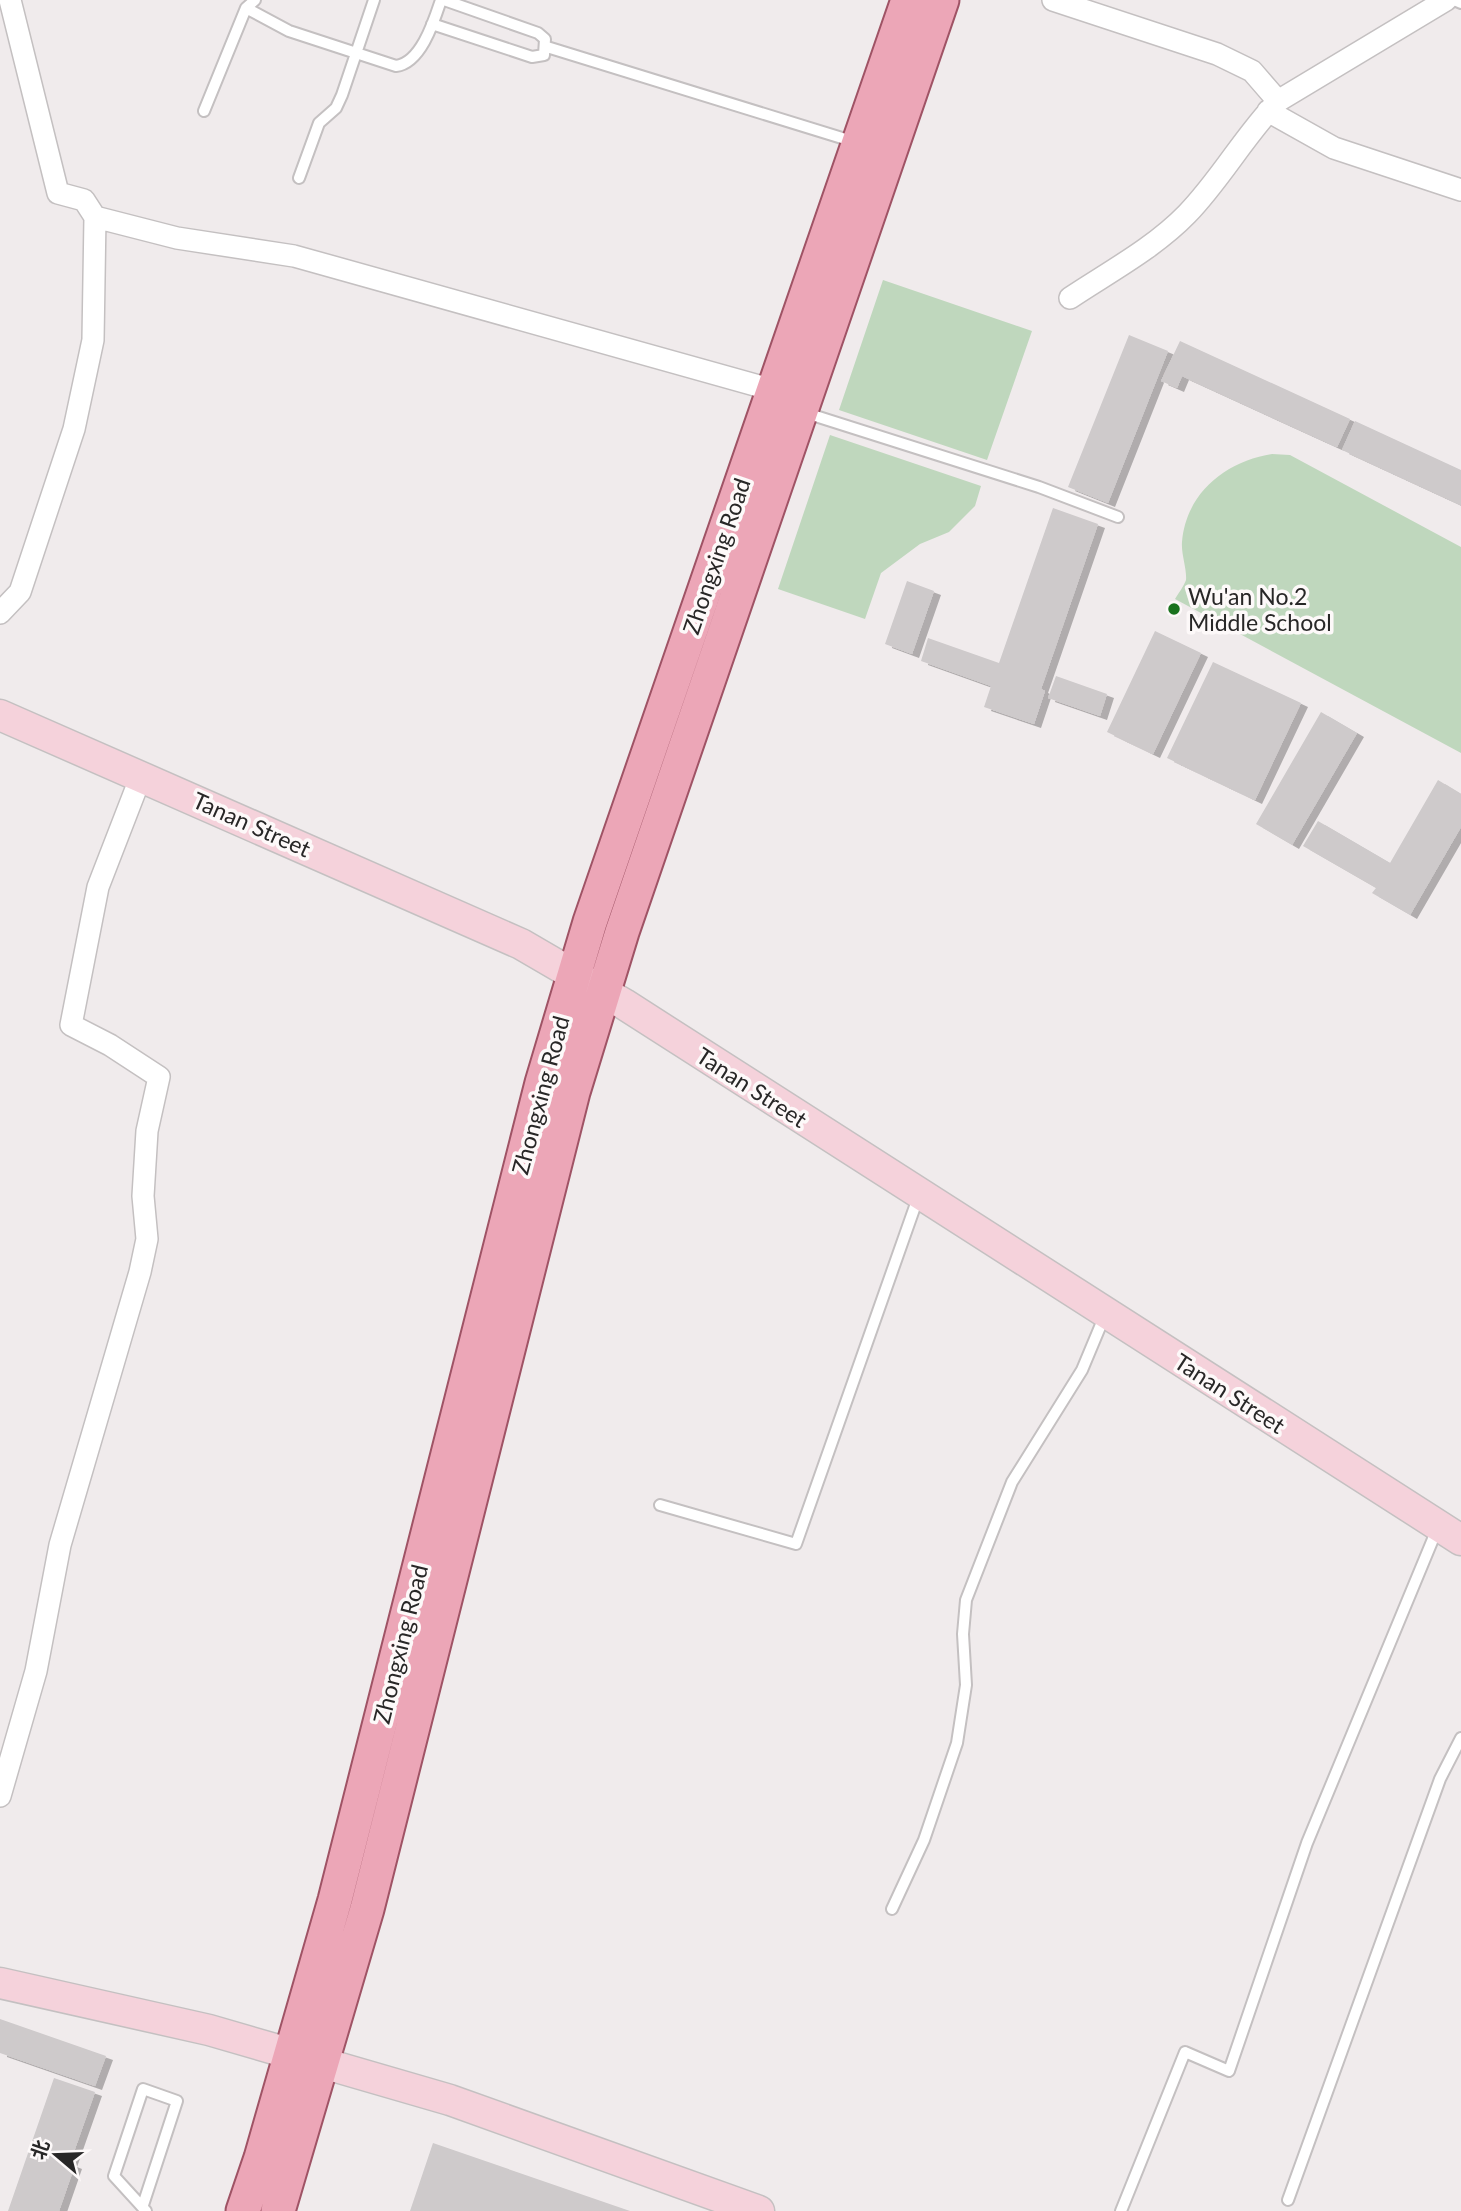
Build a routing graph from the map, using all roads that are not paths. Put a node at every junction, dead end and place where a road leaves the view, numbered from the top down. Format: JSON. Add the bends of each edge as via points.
{"nodes":[{"id":1,"x":10,"y":0,"type":"edge"},
{"id":2,"x":255,"y":0,"type":"edge"},
{"id":3,"x":374,"y":0,"type":"edge"},
{"id":4,"x":443,"y":0,"type":"edge"},
{"id":5,"x":908,"y":0,"type":"edge"},
{"id":6,"x":942,"y":0,"type":"edge"},
{"id":7,"x":1054,"y":0,"type":"edge"},
{"id":8,"x":1446,"y":0,"type":"edge"},
{"id":9,"x":1454,"y":0,"type":"edge"},
{"id":10,"x":1461,"y":3,"type":"edge"},
{"id":11,"x":246,"y":8,"type":"junction"},
{"id":12,"x":432,"y":24,"type":"junction"},
{"id":13,"x":547,"y":47,"type":"junction"},
{"id":14,"x":356,"y":53,"type":"junction"},
{"id":15,"x":1273,"y":106,"type":"junction"},
{"id":16,"x":204,"y":111,"type":"dead end"},
{"id":17,"x":858,"y":143,"type":"junction"},
{"id":18,"x":299,"y":178,"type":"dead end"},
{"id":19,"x":1461,"y":190,"type":"edge"},
{"id":20,"x":95,"y":217,"type":"junction"},
{"id":21,"x":1070,"y":298,"type":"dead end"},
{"id":22,"x":773,"y":390,"type":"junction"},
{"id":23,"x":801,"y":412,"type":"junction"},
{"id":24,"x":1118,"y":517,"type":"dead end"},
{"id":25,"x":0,"y":613,"type":"edge"},
{"id":26,"x":0,"y":715,"type":"edge"},
{"id":27,"x":141,"y":776,"type":"junction"},
{"id":28,"x":575,"y":975,"type":"junction"},
{"id":29,"x":604,"y":992,"type":"junction"},
{"id":30,"x":919,"y":1194,"type":"junction"},
{"id":31,"x":1106,"y":1313,"type":"junction"},
{"id":32,"x":660,"y":1505,"type":"dead end"},
{"id":33,"x":1450,"y":1533,"type":"edge"},
{"id":34,"x":1461,"y":1738,"type":"edge"},
{"id":35,"x":0,"y":1796,"type":"edge"},
{"id":36,"x":892,"y":1909,"type":"dead end"},
{"id":37,"x":0,"y":1983,"type":"edge"},
{"id":38,"x":291,"y":2053,"type":"junction"},
{"id":39,"x":323,"y":2063,"type":"junction"},
{"id":40,"x":1288,"y":2200,"type":"dead end"},
{"id":41,"x":705,"y":2202,"type":"edge"},
{"id":42,"x":144,"y":2208,"type":"edge"},
{"id":43,"x":243,"y":2211,"type":"edge"},
{"id":44,"x":278,"y":2211,"type":"edge"},
{"id":45,"x":759,"y":2211,"type":"edge"},
{"id":46,"x":1121,"y":2211,"type":"edge"}],
"edges":[{"from":1,"to":20,"type":"street","via":[[58,193],[84,201]]},
{"from":2,"to":11,"type":"lane"},
{"from":3,"to":14,"type":"lane"},
{"from":4,"to":12,"type":"lane"},
{"from":4,"to":13,"type":"lane","via":[[538,33]]},
{"from":5,"to":17,"type":"main road","name":"Zhongxing Road"},
{"from":6,"to":23,"type":"main road","name":"Zhongxing Road"},
{"from":7,"to":15,"type":"street","via":[[1217,54],[1252,71]]},
{"from":8,"to":15,"type":"street"},
{"from":9,"to":10,"type":"lane"},
{"from":11,"to":14,"type":"lane","via":[[289,31]]},
{"from":11,"to":16,"type":"lane"},
{"from":12,"to":13,"type":"lane","via":[[532,57],[544,55]]},
{"from":12,"to":14,"type":"lane","via":[[405,65]]},
{"from":13,"to":17,"type":"lane"},
{"from":14,"to":18,"type":"lane","via":[[336,108],[319,123]]},
{"from":15,"to":19,"type":"street","via":[[1334,148]]},
{"from":15,"to":21,"type":"street","via":[[1187,214],[1164,235]]},
{"from":17,"to":22,"type":"main road","name":"Zhongxing Road"},
{"from":20,"to":22,"type":"street","via":[[177,239],[294,256]]},
{"from":20,"to":25,"type":"street","via":[[93,340],[88,373],[20,592]]},
{"from":22,"to":28,"type":"main road","name":"Zhongxing Road"},
{"from":23,"to":24,"type":"lane","via":[[1039,487]]},
{"from":23,"to":29,"type":"main road","name":"Zhongxing Road"},
{"from":26,"to":27,"type":"street","name":"Tanan Street"},
{"from":27,"to":28,"type":"street","name":"Tanan Street","via":[[521,944]]},
{"from":27,"to":35,"type":"street","via":[[99,887],[71,1025],[159,1077],[147,1131],[143,1196],[147,1239],[60,1545],[36,1671]]},
{"from":28,"to":29,"type":"street","name":"Tanan Street"},
{"from":28,"to":38,"type":"main road","name":"Zhongxing Road","via":[[538,1096],[335,1900]]},
{"from":29,"to":30,"type":"street","name":"Tanan Street"},
{"from":29,"to":39,"type":"main road","name":"Zhongxing Road","via":[[573,1092],[370,1895]]},
{"from":30,"to":31,"type":"street","name":"Tanan Street"},
{"from":30,"to":32,"type":"lane","via":[[796,1544]]},
{"from":31,"to":33,"type":"street","name":"Tanan Street"},
{"from":31,"to":36,"type":"lane","via":[[1082,1370],[1012,1482],[966,1600],[962,1633],[966,1685],[957,1743],[923,1840]]},
{"from":33,"to":46,"type":"lane","via":[[1307,1843],[1229,2071],[1185,2052]]},
{"from":34,"to":40,"type":"lane","via":[[1440,1779]]},
{"from":37,"to":38,"type":"street"},
{"from":38,"to":39,"type":"street"},
{"from":38,"to":43,"type":"main road","name":"Zhongxing Road"},
{"from":39,"to":41,"type":"street","via":[[450,2099]]},
{"from":39,"to":44,"type":"main road","name":"Zhongxing Road"},
{"from":41,"to":45,"type":"street"},
{"from":42,"to":42,"type":"lane","via":[[177,2101],[143,2089],[114,2176]]}]}
